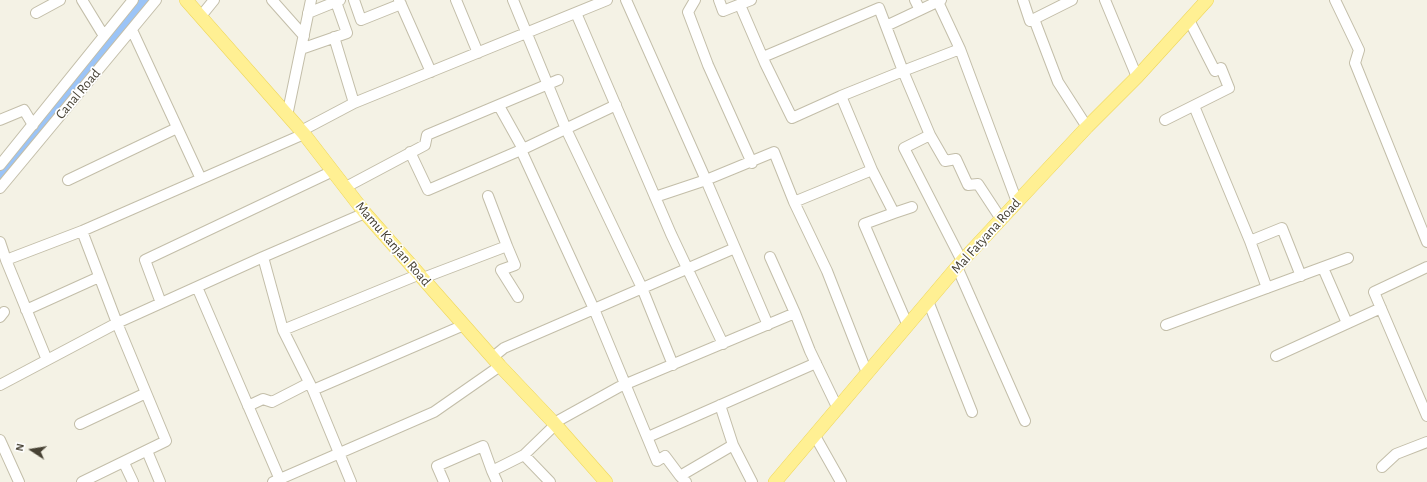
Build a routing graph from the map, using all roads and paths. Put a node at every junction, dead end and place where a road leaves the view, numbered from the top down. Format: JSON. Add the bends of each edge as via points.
{"nodes":[{"id":1,"x":60,"y":0,"type":"edge"},
{"id":2,"x":82,"y":0,"type":"edge"},
{"id":3,"x":133,"y":0,"type":"edge"},
{"id":4,"x":156,"y":0,"type":"edge"},
{"id":5,"x":186,"y":0,"type":"edge"},
{"id":6,"x":214,"y":0,"type":"edge"},
{"id":7,"x":272,"y":0,"type":"edge"},
{"id":8,"x":311,"y":0,"type":"edge"},
{"id":9,"x":354,"y":0,"type":"edge"},
{"id":10,"x":456,"y":0,"type":"edge"},
{"id":11,"x":513,"y":0,"type":"edge"},
{"id":12,"x":607,"y":0,"type":"edge"},
{"id":13,"x":626,"y":0,"type":"edge"},
{"id":14,"x":695,"y":0,"type":"edge"},
{"id":15,"x":719,"y":0,"type":"edge"},
{"id":16,"x":751,"y":0,"type":"edge"},
{"id":17,"x":915,"y":0,"type":"edge"},
{"id":18,"x":1023,"y":0,"type":"edge"},
{"id":19,"x":1072,"y":0,"type":"edge"},
{"id":20,"x":1105,"y":0,"type":"edge"},
{"id":21,"x":1207,"y":0,"type":"edge"},
{"id":22,"x":1335,"y":0,"type":"edge"},
{"id":23,"x":338,"y":1,"type":"edge"},
{"id":24,"x":940,"y":1,"type":"edge"},
{"id":25,"x":400,"y":2,"type":"edge"},
{"id":26,"x":740,"y":5,"type":"junction"},
{"id":27,"x":920,"y":10,"type":"junction"},
{"id":28,"x":36,"y":13,"type":"dead end"},
{"id":29,"x":308,"y":13,"type":"junction"},
{"id":30,"x":576,"y":13,"type":"junction"},
{"id":31,"x":201,"y":16,"type":"junction"},
{"id":32,"x":1034,"y":19,"type":"junction"},
{"id":33,"x":1189,"y":20,"type":"junction"},
{"id":34,"x":886,"y":26,"type":"junction"},
{"id":35,"x":132,"y":30,"type":"junction"},
{"id":36,"x":526,"y":33,"type":"junction"},
{"id":37,"x":104,"y":36,"type":"junction"},
{"id":38,"x":304,"y":36,"type":"junction"},
{"id":39,"x":334,"y":37,"type":"junction"},
{"id":40,"x":301,"y":49,"type":"junction"},
{"id":41,"x":960,"y":49,"type":"junction"},
{"id":42,"x":478,"y":53,"type":"junction"},
{"id":43,"x":762,"y":57,"type":"junction"},
{"id":44,"x":903,"y":71,"type":"junction"},
{"id":45,"x":431,"y":72,"type":"junction"},
{"id":46,"x":1137,"y":77,"type":"junction"},
{"id":47,"x":558,"y":80,"type":"dead end"},
{"id":48,"x":548,"y":85,"type":"junction"},
{"id":49,"x":841,"y":96,"type":"junction"},
{"id":50,"x":354,"y":102,"type":"junction"},
{"id":51,"x":616,"y":105,"type":"junction"},
{"id":52,"x":499,"y":106,"type":"junction"},
{"id":53,"x":1194,"y":106,"type":"junction"},
{"id":54,"x":288,"y":116,"type":"junction"},
{"id":55,"x":0,"y":120,"type":"edge"},
{"id":56,"x":1165,"y":120,"type":"dead end"},
{"id":57,"x":33,"y":125,"type":"junction"},
{"id":58,"x":1087,"y":127,"type":"junction"},
{"id":59,"x":177,"y":128,"type":"junction"},
{"id":60,"x":566,"y":129,"type":"junction"},
{"id":61,"x":303,"y":133,"type":"junction"},
{"id":62,"x":930,"y":135,"type":"junction"},
{"id":63,"x":522,"y":150,"type":"junction"},
{"id":64,"x":410,"y":152,"type":"junction"},
{"id":65,"x":752,"y":163,"type":"junction"},
{"id":66,"x":0,"y":165,"type":"edge"},
{"id":67,"x":872,"y":170,"type":"junction"},
{"id":68,"x":333,"y":171,"type":"junction"},
{"id":69,"x":201,"y":179,"type":"junction"},
{"id":70,"x":68,"y":180,"type":"dead end"},
{"id":71,"x":706,"y":180,"type":"junction"},
{"id":72,"x":346,"y":187,"type":"junction"},
{"id":73,"x":0,"y":188,"type":"edge"},
{"id":74,"x":488,"y":196,"type":"dead end"},
{"id":75,"x":655,"y":197,"type":"junction"},
{"id":76,"x":794,"y":202,"type":"junction"},
{"id":77,"x":1017,"y":202,"type":"junction"},
{"id":78,"x":912,"y":207,"type":"dead end"},
{"id":79,"x":365,"y":213,"type":"junction"},
{"id":80,"x":894,"y":213,"type":"junction"},
{"id":81,"x":1001,"y":219,"type":"junction"},
{"id":82,"x":82,"y":231,"type":"junction"},
{"id":83,"x":1250,"y":241,"type":"junction"},
{"id":84,"x":0,"y":242,"type":"edge"},
{"id":85,"x":1427,"y":242,"type":"edge"},
{"id":86,"x":507,"y":246,"type":"junction"},
{"id":87,"x":735,"y":248,"type":"junction"},
{"id":88,"x":263,"y":257,"type":"junction"},
{"id":89,"x":770,"y":258,"type":"dead end"},
{"id":90,"x":1348,"y":258,"type":"dead end"},
{"id":91,"x":6,"y":260,"type":"junction"},
{"id":92,"x":960,"y":264,"type":"junction"},
{"id":93,"x":1323,"y":268,"type":"junction"},
{"id":94,"x":688,"y":269,"type":"junction"},
{"id":95,"x":1426,"y":272,"type":"edge"},
{"id":96,"x":421,"y":276,"type":"junction"},
{"id":97,"x":1301,"y":276,"type":"junction"},
{"id":98,"x":99,"y":277,"type":"junction"},
{"id":99,"x":197,"y":287,"type":"junction"},
{"id":100,"x":642,"y":288,"type":"junction"},
{"id":101,"x":1267,"y":288,"type":"junction"},
{"id":102,"x":518,"y":297,"type":"dead end"},
{"id":103,"x":928,"y":301,"type":"junction"},
{"id":104,"x":161,"y":303,"type":"junction"},
{"id":105,"x":1381,"y":308,"type":"junction"},
{"id":106,"x":594,"y":309,"type":"junction"},
{"id":107,"x":26,"y":310,"type":"junction"},
{"id":108,"x":795,"y":314,"type":"junction"},
{"id":109,"x":117,"y":323,"type":"junction"},
{"id":110,"x":1347,"y":324,"type":"junction"},
{"id":111,"x":464,"y":325,"type":"junction"},
{"id":112,"x":768,"y":325,"type":"junction"},
{"id":113,"x":908,"y":326,"type":"junction"},
{"id":114,"x":1166,"y":326,"type":"dead end"},
{"id":115,"x":283,"y":330,"type":"junction"},
{"id":116,"x":723,"y":344,"type":"junction"},
{"id":117,"x":1276,"y":356,"type":"dead end"},
{"id":118,"x":47,"y":360,"type":"junction"},
{"id":119,"x":496,"y":362,"type":"junction"},
{"id":120,"x":816,"y":363,"type":"junction"},
{"id":121,"x":673,"y":365,"type":"junction"},
{"id":122,"x":867,"y":373,"type":"junction"},
{"id":123,"x":0,"y":385,"type":"edge"},
{"id":124,"x":624,"y":385,"type":"junction"},
{"id":125,"x":311,"y":387,"type":"junction"},
{"id":126,"x":146,"y":393,"type":"junction"},
{"id":127,"x":720,"y":405,"type":"junction"},
{"id":128,"x":248,"y":406,"type":"junction"},
{"id":129,"x":838,"y":409,"type":"junction"},
{"id":130,"x":972,"y":412,"type":"dead end"},
{"id":131,"x":1427,"y":416,"type":"edge"},
{"id":132,"x":1025,"y":421,"type":"dead end"},
{"id":133,"x":555,"y":423,"type":"junction"},
{"id":134,"x":80,"y":424,"type":"dead end"},
{"id":135,"x":816,"y":436,"type":"junction"},
{"id":136,"x":648,"y":437,"type":"junction"},
{"id":137,"x":0,"y":440,"type":"edge"},
{"id":138,"x":1427,"y":442,"type":"edge"},
{"id":139,"x":733,"y":445,"type":"junction"},
{"id":140,"x":147,"y":452,"type":"junction"},
{"id":141,"x":339,"y":454,"type":"junction"},
{"id":142,"x":524,"y":455,"type":"junction"},
{"id":143,"x":124,"y":463,"type":"junction"},
{"id":144,"x":1382,"y":467,"type":"dead end"},
{"id":145,"x":492,"y":471,"type":"junction"},
{"id":146,"x":683,"y":479,"type":"edge"},
{"id":147,"x":278,"y":481,"type":"edge"},
{"id":148,"x":19,"y":482,"type":"edge"},
{"id":149,"x":82,"y":482,"type":"edge"},
{"id":150,"x":133,"y":482,"type":"edge"},
{"id":151,"x":160,"y":482,"type":"edge"},
{"id":152,"x":351,"y":482,"type":"edge"},
{"id":153,"x":444,"y":482,"type":"edge"},
{"id":154,"x":497,"y":482,"type":"edge"},
{"id":155,"x":550,"y":482,"type":"edge"},
{"id":156,"x":606,"y":482,"type":"edge"},
{"id":157,"x":752,"y":482,"type":"edge"},
{"id":158,"x":775,"y":482,"type":"edge"},
{"id":159,"x":841,"y":482,"type":"edge"}],
"edges":[{"from":1,"to":28,"type":"street"},
{"from":2,"to":37,"type":"street"},
{"from":3,"to":37,"type":"street","name":"Canal Road"},
{"from":4,"to":35,"type":"street","name":"Canal Road"},
{"from":5,"to":31,"type":"main road","name":"Mamu Kanjan Road"},
{"from":6,"to":31,"type":"street"},
{"from":7,"to":38,"type":"street"},
{"from":8,"to":29,"type":"street"},
{"from":9,"to":25,"type":"street","via":[[361,20]]},
{"from":10,"to":42,"type":"street"},
{"from":11,"to":36,"type":"street"},
{"from":12,"to":30,"type":"street"},
{"from":13,"to":71,"type":"street"},
{"from":14,"to":65,"type":"street","via":[[688,12],[708,65]]},
{"from":15,"to":26,"type":"street","via":[[723,12]]},
{"from":16,"to":26,"type":"street"},
{"from":17,"to":27,"type":"street"},
{"from":18,"to":32,"type":"street","via":[[1030,21]]},
{"from":19,"to":32,"type":"street"},
{"from":20,"to":46,"type":"street"},
{"from":21,"to":33,"type":"main road","name":"Mal Fatyana Road"},
{"from":22,"to":85,"type":"street","via":[[1359,50],[1355,63]]},
{"from":23,"to":29,"type":"street"},
{"from":23,"to":39,"type":"street","via":[[347,33]]},
{"from":24,"to":27,"type":"street"},
{"from":24,"to":41,"type":"street"},
{"from":25,"to":45,"type":"street"},
{"from":26,"to":43,"type":"street"},
{"from":27,"to":34,"type":"street"},
{"from":29,"to":38,"type":"street"},
{"from":30,"to":36,"type":"street"},
{"from":30,"to":51,"type":"street"},
{"from":31,"to":54,"type":"main road","name":"Mamu Kanjan Road"},
{"from":32,"to":58,"type":"street","via":[[1058,82]]},
{"from":33,"to":46,"type":"main road","name":"Mal Fatyana Road"},
{"from":33,"to":53,"type":"street","via":[[1214,71],[1221,68],[1229,88]]},
{"from":34,"to":43,"type":"street","via":[[879,8]]},
{"from":34,"to":44,"type":"street"},
{"from":35,"to":59,"type":"street"},
{"from":35,"to":73,"type":"street","name":"Canal Road"},
{"from":36,"to":42,"type":"street"},
{"from":36,"to":48,"type":"street"},
{"from":37,"to":57,"type":"street","name":"Canal Road"},
{"from":38,"to":40,"type":"street"},
{"from":39,"to":40,"type":"street"},
{"from":39,"to":50,"type":"street"},
{"from":40,"to":54,"type":"street"},
{"from":41,"to":44,"type":"street"},
{"from":41,"to":77,"type":"street"},
{"from":42,"to":45,"type":"street"},
{"from":43,"to":49,"type":"street","via":[[792,118]]},
{"from":44,"to":49,"type":"street"},
{"from":44,"to":62,"type":"street"},
{"from":45,"to":50,"type":"street"},
{"from":46,"to":58,"type":"main road","name":"Mal Fatyana Road"},
{"from":47,"to":48,"type":"street"},
{"from":48,"to":52,"type":"street"},
{"from":48,"to":60,"type":"street"},
{"from":49,"to":67,"type":"street"},
{"from":50,"to":61,"type":"street"},
{"from":51,"to":60,"type":"street"},
{"from":51,"to":75,"type":"street"},
{"from":52,"to":63,"type":"street"},
{"from":52,"to":64,"type":"street","via":[[427,135],[425,145]]},
{"from":53,"to":56,"type":"street"},
{"from":53,"to":83,"type":"street"},
{"from":54,"to":61,"type":"main road","name":"Mamu Kanjan Road"},
{"from":55,"to":57,"type":"street","via":[[24,110]]},
{"from":57,"to":66,"type":"street","name":"Canal Road"},
{"from":58,"to":77,"type":"main road","name":"Mal Fatyana Road"},
{"from":59,"to":69,"type":"street"},
{"from":59,"to":70,"type":"street"},
{"from":60,"to":63,"type":"street"},
{"from":60,"to":100,"type":"street"},
{"from":61,"to":68,"type":"main road","name":"Mamu Kanjan Road"},
{"from":61,"to":69,"type":"street"},
{"from":62,"to":81,"type":"street","via":[[945,161],[956,159],[968,186],[978,184]]},
{"from":62,"to":92,"type":"street","via":[[904,148]]},
{"from":63,"to":64,"type":"street","via":[[428,190]]},
{"from":63,"to":106,"type":"street"},
{"from":64,"to":72,"type":"street"},
{"from":65,"to":71,"type":"street"},
{"from":65,"to":76,"type":"street","via":[[774,152]]},
{"from":67,"to":76,"type":"street"},
{"from":67,"to":80,"type":"street"},
{"from":68,"to":72,"type":"main road","name":"Mamu Kanjan Road"},
{"from":68,"to":104,"type":"street","via":[[145,260]]},
{"from":69,"to":82,"type":"street"},
{"from":71,"to":75,"type":"street"},
{"from":71,"to":87,"type":"street"},
{"from":72,"to":79,"type":"main road","name":"Mamu Kanjan Road"},
{"from":74,"to":86,"type":"street"},
{"from":75,"to":94,"type":"street"},
{"from":76,"to":122,"type":"street","via":[[827,271]]},
{"from":77,"to":81,"type":"main road","name":"Mal Fatyana Road"},
{"from":78,"to":80,"type":"street"},
{"from":79,"to":88,"type":"street"},
{"from":79,"to":96,"type":"main road","name":"Mamu Kanjan Road"},
{"from":80,"to":113,"type":"street","via":[[864,224]]},
{"from":81,"to":92,"type":"main road","name":"Mal Fatyana Road"},
{"from":82,"to":91,"type":"street"},
{"from":82,"to":98,"type":"street"},
{"from":83,"to":97,"type":"street","via":[[1282,228]]},
{"from":83,"to":101,"type":"street"},
{"from":84,"to":91,"type":"street"},
{"from":86,"to":96,"type":"street"},
{"from":86,"to":102,"type":"street","via":[[515,265],[501,270]]},
{"from":87,"to":94,"type":"street"},
{"from":87,"to":112,"type":"street"},
{"from":88,"to":99,"type":"street"},
{"from":88,"to":115,"type":"street"},
{"from":89,"to":108,"type":"street"},
{"from":90,"to":93,"type":"street"},
{"from":91,"to":107,"type":"street"},
{"from":92,"to":103,"type":"main road","name":"Mal Fatyana Road"},
{"from":92,"to":132,"type":"street"},
{"from":93,"to":97,"type":"street"},
{"from":93,"to":110,"type":"street"},
{"from":94,"to":100,"type":"street"},
{"from":94,"to":116,"type":"street"},
{"from":95,"to":105,"type":"street","via":[[1374,292]]},
{"from":96,"to":111,"type":"main road","name":"Mamu Kanjan Road"},
{"from":96,"to":115,"type":"street"},
{"from":97,"to":101,"type":"street"},
{"from":98,"to":107,"type":"street"},
{"from":98,"to":109,"type":"street"},
{"from":99,"to":104,"type":"street"},
{"from":99,"to":128,"type":"street"},
{"from":100,"to":106,"type":"street"},
{"from":100,"to":121,"type":"street"},
{"from":101,"to":114,"type":"street"},
{"from":103,"to":113,"type":"main road","name":"Mal Fatyana Road"},
{"from":103,"to":130,"type":"street"},
{"from":104,"to":109,"type":"street"},
{"from":105,"to":110,"type":"street"},
{"from":105,"to":131,"type":"street"},
{"from":106,"to":119,"type":"street","via":[[504,348]]},
{"from":106,"to":124,"type":"street"},
{"from":107,"to":118,"type":"street"},
{"from":108,"to":112,"type":"street"},
{"from":108,"to":120,"type":"street"},
{"from":109,"to":118,"type":"street"},
{"from":109,"to":126,"type":"street"},
{"from":110,"to":117,"type":"street"},
{"from":111,"to":119,"type":"main road","name":"Mamu Kanjan Road"},
{"from":111,"to":125,"type":"street"},
{"from":112,"to":116,"type":"street"},
{"from":113,"to":122,"type":"main road","name":"Mal Fatyana Road"},
{"from":115,"to":125,"type":"street"},
{"from":116,"to":121,"type":"street"},
{"from":118,"to":123,"type":"street"},
{"from":119,"to":133,"type":"main road","name":"Mamu Kanjan Road"},
{"from":119,"to":141,"type":"street","via":[[434,412]]},
{"from":120,"to":127,"type":"street"},
{"from":120,"to":129,"type":"street"},
{"from":121,"to":124,"type":"street"},
{"from":122,"to":129,"type":"main road","name":"Mal Fatyana Road"},
{"from":124,"to":133,"type":"street"},
{"from":124,"to":136,"type":"street"},
{"from":125,"to":128,"type":"street","via":[[272,402],[263,399]]},
{"from":125,"to":141,"type":"street"},
{"from":126,"to":134,"type":"street"},
{"from":126,"to":140,"type":"street","via":[[166,442]]},
{"from":127,"to":136,"type":"street"},
{"from":127,"to":139,"type":"street"},
{"from":128,"to":147,"type":"street"},
{"from":129,"to":135,"type":"main road","name":"Mal Fatyana Road"},
{"from":133,"to":142,"type":"street"},
{"from":133,"to":156,"type":"main road","name":"Mamu Kanjan Road"},
{"from":135,"to":158,"type":"main road","name":"Mal Fatyana Road"},
{"from":135,"to":159,"type":"street"},
{"from":136,"to":146,"type":"street","via":[[657,461],[665,456]]},
{"from":137,"to":148,"type":"street"},
{"from":138,"to":144,"type":"street","via":[[1396,454]]},
{"from":139,"to":146,"type":"street"},
{"from":139,"to":157,"type":"street"},
{"from":140,"to":143,"type":"street"},
{"from":140,"to":151,"type":"street"},
{"from":141,"to":147,"type":"street"},
{"from":141,"to":152,"type":"street"},
{"from":142,"to":145,"type":"street"},
{"from":142,"to":155,"type":"street"},
{"from":143,"to":149,"type":"street"},
{"from":143,"to":150,"type":"street"},
{"from":145,"to":153,"type":"street","via":[[483,446],[437,466]]},
{"from":145,"to":154,"type":"street"}]}
